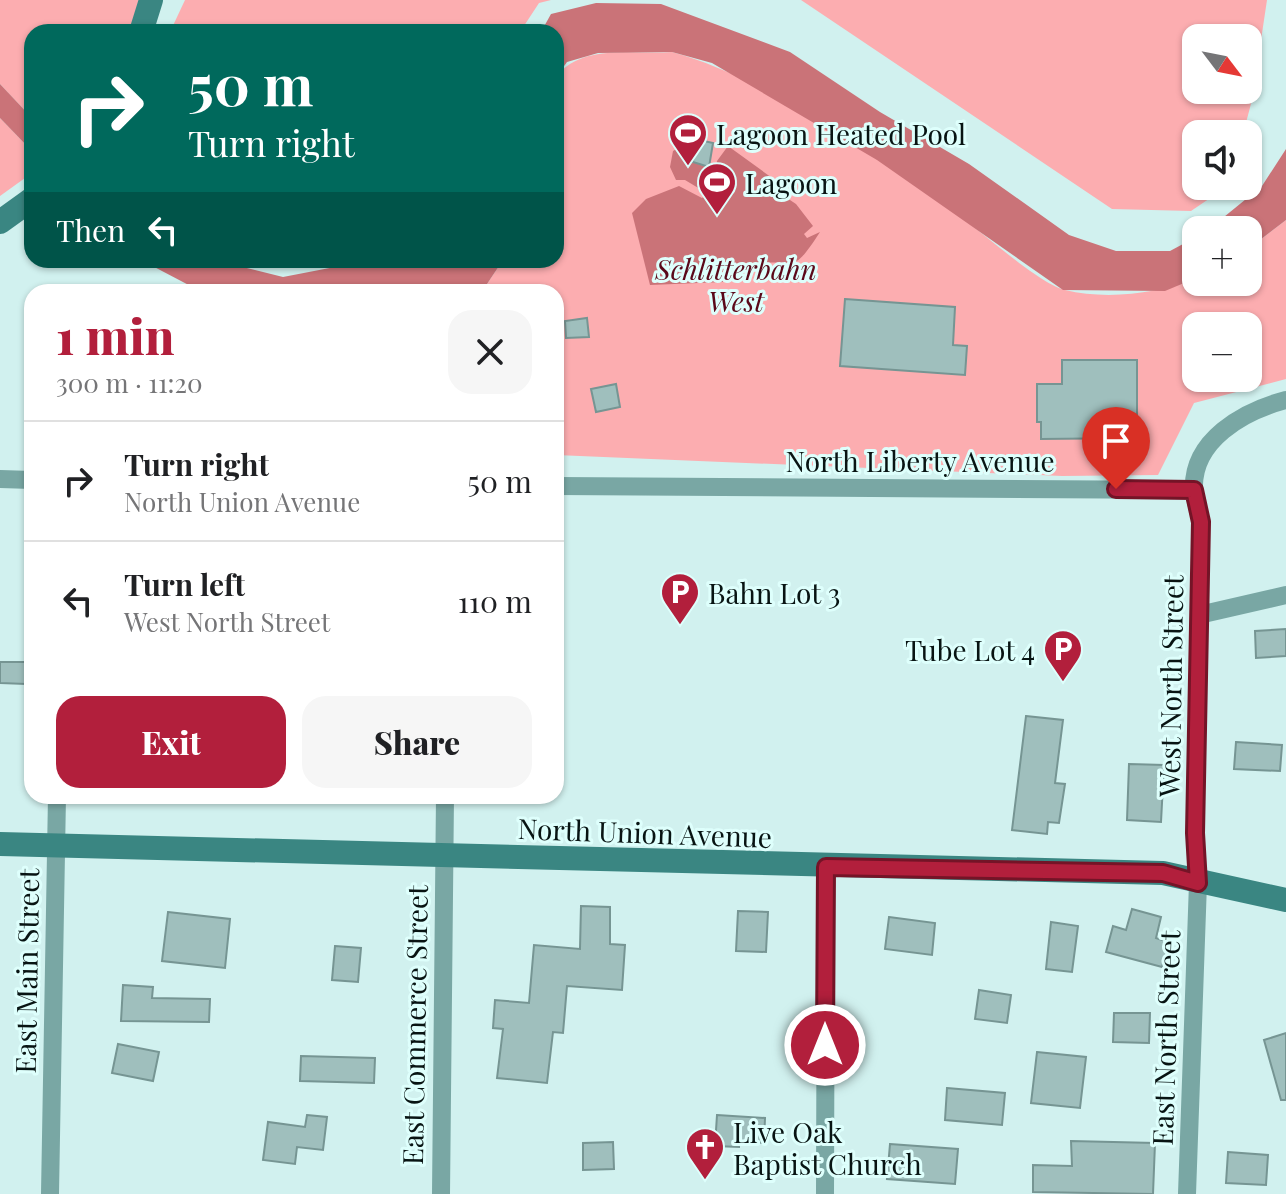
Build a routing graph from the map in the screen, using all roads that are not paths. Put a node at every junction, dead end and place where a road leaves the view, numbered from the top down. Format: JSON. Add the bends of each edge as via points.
{"nodes":[{"id":1,"x":151,"y":0,"type":"edge"},
{"id":2,"x":144,"y":24,"type":"edge"},
{"id":3,"x":24,"y":205,"type":"edge"},
{"id":4,"x":0,"y":222,"type":"edge"},
{"id":5,"x":1286,"y":400,"type":"edge"},
{"id":6,"x":0,"y":479,"type":"edge"},
{"id":7,"x":24,"y":480,"type":"edge"},
{"id":8,"x":564,"y":486,"type":"edge"},
{"id":9,"x":1194,"y":490,"type":"junction"},
{"id":10,"x":1286,"y":595,"type":"edge"},
{"id":11,"x":1199,"y":615,"type":"junction"},
{"id":12,"x":57,"y":804,"type":"edge"},
{"id":13,"x":445,"y":804,"type":"edge"},
{"id":14,"x":0,"y":844,"type":"edge"},
{"id":15,"x":56,"y":844,"type":"junction"},
{"id":16,"x":444,"y":857,"type":"junction"},
{"id":17,"x":826,"y":867,"type":"junction"},
{"id":18,"x":1198,"y":883,"type":"junction"},
{"id":19,"x":1286,"y":900,"type":"edge"},
{"id":20,"x":50,"y":1194,"type":"edge"},
{"id":21,"x":441,"y":1194,"type":"edge"},
{"id":22,"x":825,"y":1194,"type":"edge"},
{"id":23,"x":1187,"y":1194,"type":"edge"}],
"edges":[{"from":1,"to":2,"type":"street"},
{"from":3,"to":4,"type":"street"},
{"from":5,"to":9,"type":"street","via":[[1253,411],[1221,431],[1201,462]]},
{"from":6,"to":7,"type":"street"},
{"from":8,"to":9,"type":"street","name":"North Liberty Avenue"},
{"from":9,"to":11,"type":"street","name":"West North Street","via":[[1201,522]]},
{"from":10,"to":11,"type":"street"},
{"from":11,"to":18,"type":"street","name":"West North Street"},
{"from":12,"to":15,"type":"street","name":"East Main Street"},
{"from":13,"to":16,"type":"street","name":"East Commerce Street"},
{"from":14,"to":15,"type":"street","name":"North Union Avenue"},
{"from":15,"to":16,"type":"street","name":"North Union Avenue"},
{"from":15,"to":20,"type":"street","name":"East Main Street"},
{"from":16,"to":17,"type":"street","name":"North Union Avenue"},
{"from":16,"to":21,"type":"street","name":"East Commerce Street"},
{"from":17,"to":18,"type":"street","name":"North Union Avenue","via":[[1163,873]]},
{"from":17,"to":22,"type":"street"},
{"from":18,"to":19,"type":"street","name":"North Union Avenue"},
{"from":18,"to":23,"type":"street","name":"East North Street"}]}
